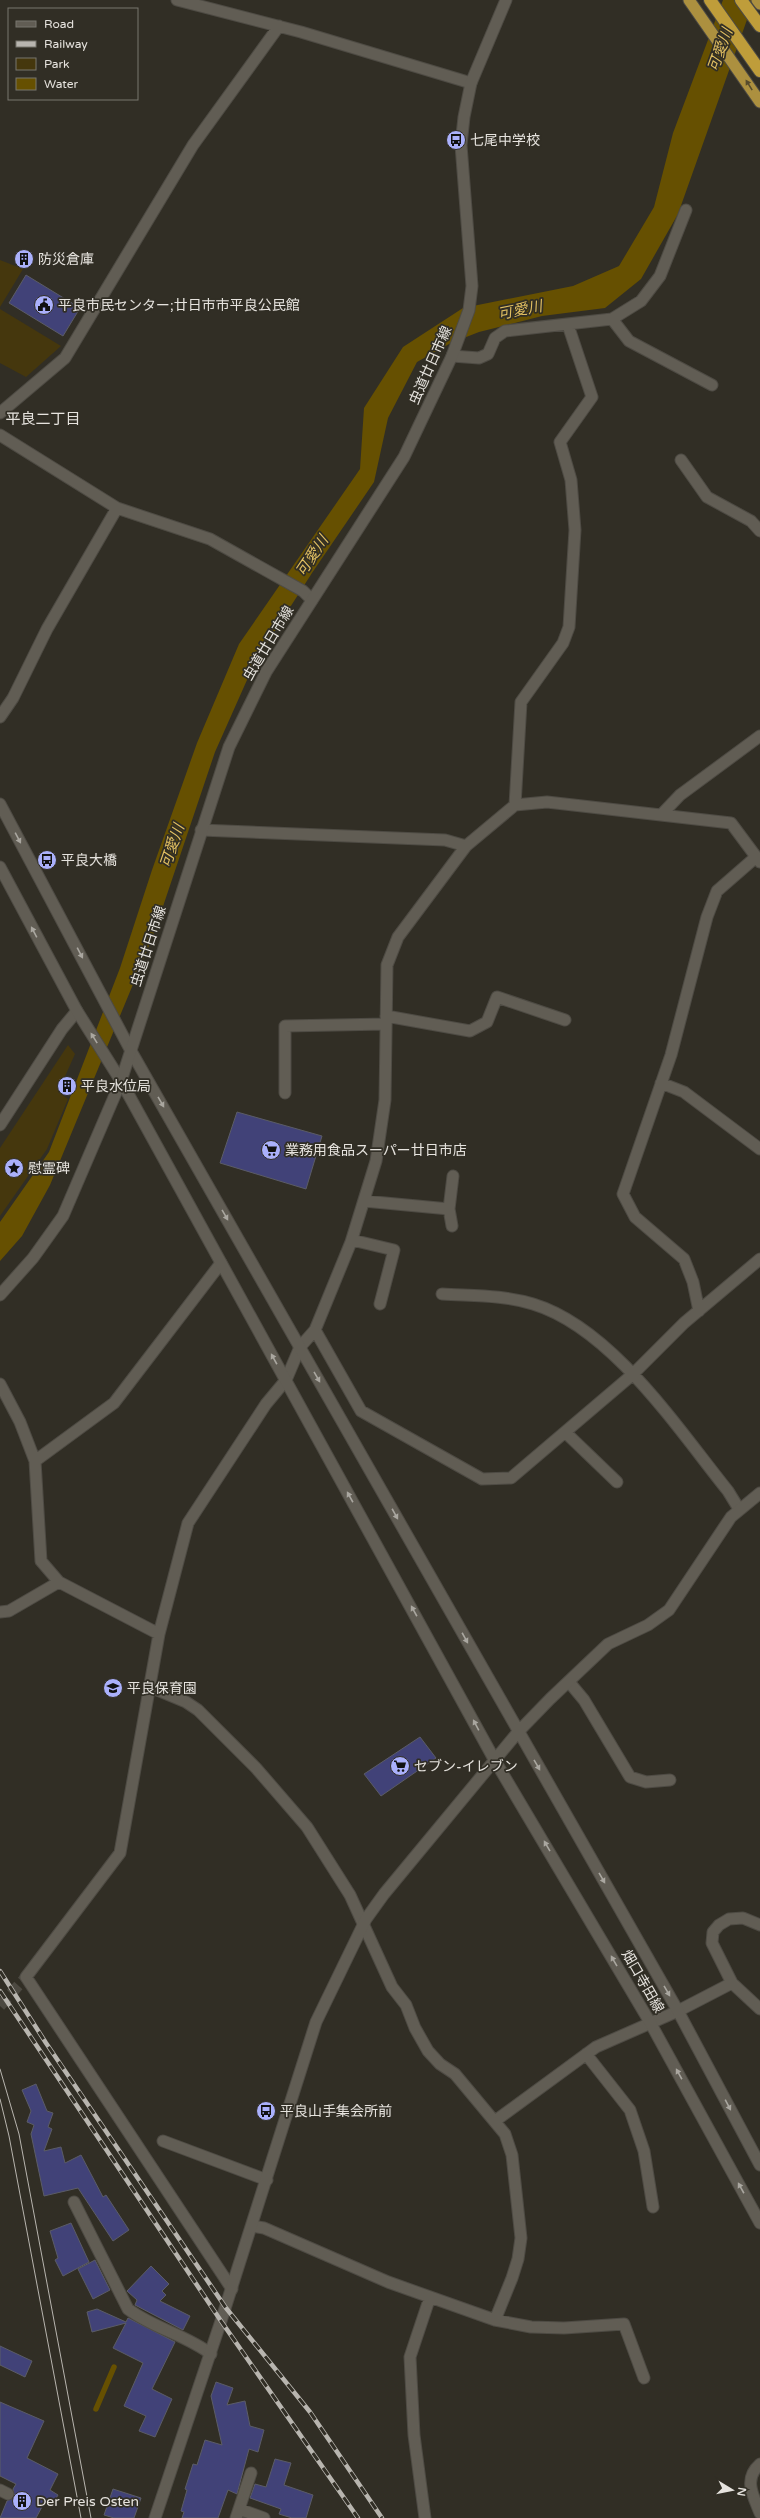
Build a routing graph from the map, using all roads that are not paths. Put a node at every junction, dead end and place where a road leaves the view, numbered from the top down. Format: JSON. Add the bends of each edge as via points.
{"nodes":[{"id":1,"x":177,"y":0,"type":"edge"},
{"id":2,"x":506,"y":0,"type":"edge"},
{"id":3,"x":689,"y":0,"type":"edge"},
{"id":4,"x":710,"y":0,"type":"edge"},
{"id":5,"x":741,"y":0,"type":"edge"},
{"id":6,"x":757,"y":0,"type":"edge"},
{"id":7,"x":760,"y":4,"type":"edge"},
{"id":8,"x":279,"y":26,"type":"junction"},
{"id":9,"x":760,"y":26,"type":"edge"},
{"id":10,"x":760,"y":71,"type":"edge"},
{"id":11,"x":471,"y":84,"type":"junction"},
{"id":12,"x":760,"y":102,"type":"edge"},
{"id":13,"x":686,"y":210,"type":"dead end"},
{"id":14,"x":612,"y":319,"type":"junction"},
{"id":15,"x":568,"y":325,"type":"junction"},
{"id":16,"x":453,"y":351,"type":"junction"},
{"id":17,"x":712,"y":385,"type":"dead end"},
{"id":18,"x":0,"y":413,"type":"edge"},
{"id":19,"x":0,"y":435,"type":"edge"},
{"id":20,"x":681,"y":460,"type":"dead end"},
{"id":21,"x":117,"y":508,"type":"junction"},
{"id":22,"x":760,"y":531,"type":"edge"},
{"id":23,"x":312,"y":600,"type":"junction"},
{"id":24,"x":0,"y":717,"type":"edge"},
{"id":25,"x":760,"y":736,"type":"edge"},
{"id":26,"x":0,"y":804,"type":"edge"},
{"id":27,"x":515,"y":805,"type":"junction"},
{"id":28,"x":661,"y":815,"type":"junction"},
{"id":29,"x":201,"y":830,"type":"junction"},
{"id":30,"x":466,"y":846,"type":"junction"},
{"id":31,"x":758,"y":860,"type":"edge"},
{"id":32,"x":0,"y":867,"type":"edge"},
{"id":33,"x":78,"y":1013,"type":"junction"},
{"id":34,"x":386,"y":1020,"type":"junction"},
{"id":35,"x":566,"y":1020,"type":"dead end"},
{"id":36,"x":131,"y":1050,"type":"junction"},
{"id":37,"x":120,"y":1081,"type":"junction"},
{"id":38,"x":661,"y":1083,"type":"junction"},
{"id":39,"x":285,"y":1093,"type":"dead end"},
{"id":40,"x":0,"y":1125,"type":"edge"},
{"id":41,"x":760,"y":1149,"type":"edge"},
{"id":42,"x":453,"y":1176,"type":"dead end"},
{"id":43,"x":364,"y":1201,"type":"junction"},
{"id":44,"x":449,"y":1208,"type":"junction"},
{"id":45,"x":452,"y":1226,"type":"dead end"},
{"id":46,"x":352,"y":1240,"type":"junction"},
{"id":47,"x":760,"y":1259,"type":"edge"},
{"id":48,"x":221,"y":1263,"type":"junction"},
{"id":49,"x":442,"y":1294,"type":"dead end"},
{"id":50,"x":0,"y":1295,"type":"edge"},
{"id":51,"x":380,"y":1304,"type":"dead end"},
{"id":52,"x":698,"y":1311,"type":"junction"},
{"id":53,"x":315,"y":1330,"type":"junction"},
{"id":54,"x":300,"y":1347,"type":"junction"},
{"id":55,"x":632,"y":1374,"type":"junction"},
{"id":56,"x":286,"y":1380,"type":"junction"},
{"id":57,"x":0,"y":1384,"type":"edge"},
{"id":58,"x":565,"y":1432,"type":"junction"},
{"id":59,"x":35,"y":1461,"type":"junction"},
{"id":60,"x":617,"y":1482,"type":"dead end"},
{"id":61,"x":760,"y":1493,"type":"edge"},
{"id":62,"x":739,"y":1509,"type":"junction"},
{"id":63,"x":59,"y":1582,"type":"junction"},
{"id":64,"x":0,"y":1612,"type":"edge"},
{"id":65,"x":159,"y":1634,"type":"junction"},
{"id":66,"x":569,"y":1682,"type":"junction"},
{"id":67,"x":150,"y":1687,"type":"junction"},
{"id":68,"x":518,"y":1732,"type":"junction"},
{"id":69,"x":494,"y":1759,"type":"junction"},
{"id":70,"x":670,"y":1780,"type":"dead end"},
{"id":71,"x":363,"y":1925,"type":"junction"},
{"id":72,"x":760,"y":1925,"type":"edge"},
{"id":73,"x":732,"y":1983,"type":"junction"},
{"id":74,"x":760,"y":2009,"type":"edge"},
{"id":75,"x":678,"y":2011,"type":"junction"},
{"id":76,"x":651,"y":2024,"type":"junction"},
{"id":77,"x":586,"y":2054,"type":"junction"},
{"id":78,"x":496,"y":2121,"type":"junction"},
{"id":79,"x":163,"y":2141,"type":"dead end"},
{"id":80,"x":760,"y":2165,"type":"edge"},
{"id":81,"x":267,"y":2180,"type":"junction"},
{"id":82,"x":74,"y":2202,"type":"dead end"},
{"id":83,"x":653,"y":2207,"type":"dead end"},
{"id":84,"x":760,"y":2223,"type":"edge"},
{"id":85,"x":252,"y":2226,"type":"junction"},
{"id":86,"x":232,"y":2290,"type":"junction"},
{"id":87,"x":430,"y":2297,"type":"junction"},
{"id":88,"x":495,"y":2320,"type":"junction"},
{"id":89,"x":211,"y":2354,"type":"junction"},
{"id":90,"x":644,"y":2378,"type":"dead end"},
{"id":91,"x":760,"y":2464,"type":"edge"},
{"id":92,"x":251,"y":2473,"type":"dead end"},
{"id":93,"x":760,"y":2513,"type":"edge"},
{"id":94,"x":237,"y":2514,"type":"edge"},
{"id":95,"x":155,"y":2518,"type":"edge"},
{"id":96,"x":264,"y":2518,"type":"edge"},
{"id":97,"x":424,"y":2518,"type":"edge"}],
"edges":[{"from":1,"to":8,"type":"street"},
{"from":2,"to":11,"type":"street","name":"虫道廿日市線"},
{"from":12,"to":3,"type":"highway","one_way":true},
{"from":4,"to":10,"type":"highway"},
{"from":5,"to":9,"type":"highway"},
{"from":6,"to":7,"type":"highway"},
{"from":8,"to":11,"type":"street"},
{"from":8,"to":18,"type":"street","via":[[193,145],[65,358]]},
{"from":11,"to":16,"type":"street","name":"虫道廿日市線","via":[[461,145],[472,286],[469,310]]},
{"from":13,"to":14,"type":"street","via":[[660,276],[641,301]]},
{"from":14,"to":15,"type":"street"},
{"from":14,"to":17,"type":"street","via":[[629,341]]},
{"from":15,"to":16,"type":"street","via":[[505,331],[495,338],[488,354],[479,358]]},
{"from":15,"to":27,"type":"street","via":[[592,397],[560,442],[571,480],[576,530],[569,627],[562,643],[521,702]]},
{"from":16,"to":23,"type":"street","name":"虫道廿日市線","via":[[404,457]]},
{"from":19,"to":21,"type":"street"},
{"from":20,"to":22,"type":"street","via":[[707,497],[751,521]]},
{"from":21,"to":23,"type":"street","via":[[210,539],[303,591]]},
{"from":21,"to":24,"type":"street","via":[[47,629],[13,698]]},
{"from":23,"to":29,"type":"street","name":"虫道廿日市線","via":[[266,672],[228,747]]},
{"from":25,"to":28,"type":"street","via":[[680,795]]},
{"from":26,"to":36,"type":"street","one_way":true},
{"from":27,"to":28,"type":"street","via":[[547,802]]},
{"from":27,"to":30,"type":"street"},
{"from":28,"to":31,"type":"street","via":[[731,823]]},
{"from":29,"to":30,"type":"street","via":[[445,840]]},
{"from":29,"to":36,"type":"street","name":"虫道廿日市線"},
{"from":30,"to":34,"type":"street","via":[[398,937],[387,966]]},
{"from":31,"to":38,"type":"street","via":[[717,891],[707,917],[671,1055]]},
{"from":33,"to":32,"type":"street","name":"畑口寺田線","one_way":true},
{"from":37,"to":33,"type":"street","name":"畑口寺田線","one_way":true},
{"from":33,"to":40,"type":"street","via":[[62,1029]]},
{"from":34,"to":35,"type":"street","via":[[470,1031],[487,1022],[497,997]]},
{"from":34,"to":39,"type":"street","via":[[285,1026]]},
{"from":34,"to":43,"type":"street","via":[[385,1100],[376,1161]]},
{"from":36,"to":37,"type":"street","name":"虫道廿日市線"},
{"from":36,"to":54,"type":"street","one_way":true},
{"from":37,"to":48,"type":"street","name":"畑口寺田線"},
{"from":37,"to":50,"type":"street","name":"虫道廿日市線","via":[[63,1216],[33,1258]]},
{"from":38,"to":41,"type":"street","via":[[684,1092]]},
{"from":38,"to":52,"type":"street","via":[[623,1194],[635,1216],[684,1258],[693,1282]]},
{"from":42,"to":44,"type":"street"},
{"from":43,"to":44,"type":"street"},
{"from":43,"to":46,"type":"street"},
{"from":44,"to":45,"type":"street"},
{"from":46,"to":51,"type":"street","via":[[394,1250]]},
{"from":46,"to":53,"type":"street"},
{"from":47,"to":52,"type":"street"},
{"from":56,"to":48,"type":"street","name":"畑口寺田線","one_way":true},
{"from":48,"to":59,"type":"street","via":[[114,1403]]},
{"from":49,"to":55,"type":"street","via":[[504,1298],[534,1304],[576,1324],[614,1355]]},
{"from":52,"to":55,"type":"street"},
{"from":53,"to":54,"type":"street"},
{"from":53,"to":58,"type":"street","via":[[361,1411],[482,1479],[511,1478]]},
{"from":54,"to":56,"type":"street"},
{"from":54,"to":68,"type":"street","one_way":true},
{"from":55,"to":58,"type":"street"},
{"from":55,"to":62,"type":"street","via":[[723,1485]]},
{"from":56,"to":65,"type":"street","via":[[266,1404],[188,1523]]},
{"from":69,"to":56,"type":"street","name":"畑口寺田線","one_way":true},
{"from":57,"to":59,"type":"street","via":[[20,1422]]},
{"from":58,"to":60,"type":"street"},
{"from":59,"to":63,"type":"street","via":[[41,1561]]},
{"from":61,"to":62,"type":"street"},
{"from":62,"to":66,"type":"street","via":[[721,1531],[669,1610],[648,1625],[608,1644]]},
{"from":63,"to":64,"type":"street","via":[[9,1611]]},
{"from":63,"to":65,"type":"street"},
{"from":65,"to":67,"type":"street"},
{"from":66,"to":68,"type":"street"},
{"from":66,"to":70,"type":"street","via":[[584,1700],[630,1777],[646,1782]]},
{"from":67,"to":71,"type":"street","via":[[186,1702],[198,1710],[264,1777],[315,1837],[350,1895]]},
{"from":67,"to":86,"type":"street","via":[[120,1854],[26,1977]]},
{"from":68,"to":69,"type":"street"},
{"from":68,"to":75,"type":"street","one_way":true},
{"from":69,"to":71,"type":"street","via":[[384,1894]]},
{"from":76,"to":69,"type":"street","name":"畑口寺田線","one_way":true},
{"from":71,"to":78,"type":"street","via":[[394,1991],[406,2005],[428,2051],[440,2064],[455,2074]]},
{"from":71,"to":81,"type":"street","via":[[316,2022]]},
{"from":72,"to":73,"type":"street","via":[[743,1918],[729,1919],[713,1932],[712,1943]]},
{"from":73,"to":74,"type":"street"},
{"from":73,"to":75,"type":"street"},
{"from":75,"to":76,"type":"street"},
{"from":75,"to":80,"type":"street","one_way":true},
{"from":76,"to":77,"type":"street","via":[[604,2042]]},
{"from":84,"to":76,"type":"street","name":"畑口寺田線","one_way":true},
{"from":77,"to":78,"type":"street"},
{"from":77,"to":83,"type":"street","via":[[630,2110],[644,2151]]},
{"from":78,"to":88,"type":"street","via":[[505,2134],[512,2156],[521,2238],[514,2272]]},
{"from":79,"to":81,"type":"street"},
{"from":81,"to":85,"type":"street"},
{"from":82,"to":89,"type":"street","via":[[128,2309]]},
{"from":85,"to":86,"type":"street"},
{"from":85,"to":87,"type":"street","via":[[264,2228],[388,2282]]},
{"from":86,"to":89,"type":"street"},
{"from":87,"to":88,"type":"street"},
{"from":87,"to":97,"type":"street","via":[[410,2357],[414,2435]]},
{"from":88,"to":90,"type":"street","via":[[531,2327],[564,2328],[624,2324]]},
{"from":89,"to":95,"type":"street"},
{"from":91,"to":93,"type":"street","via":[[752,2471],[750,2481]]},
{"from":92,"to":94,"type":"street"},
{"from":94,"to":96,"type":"street"}]}
